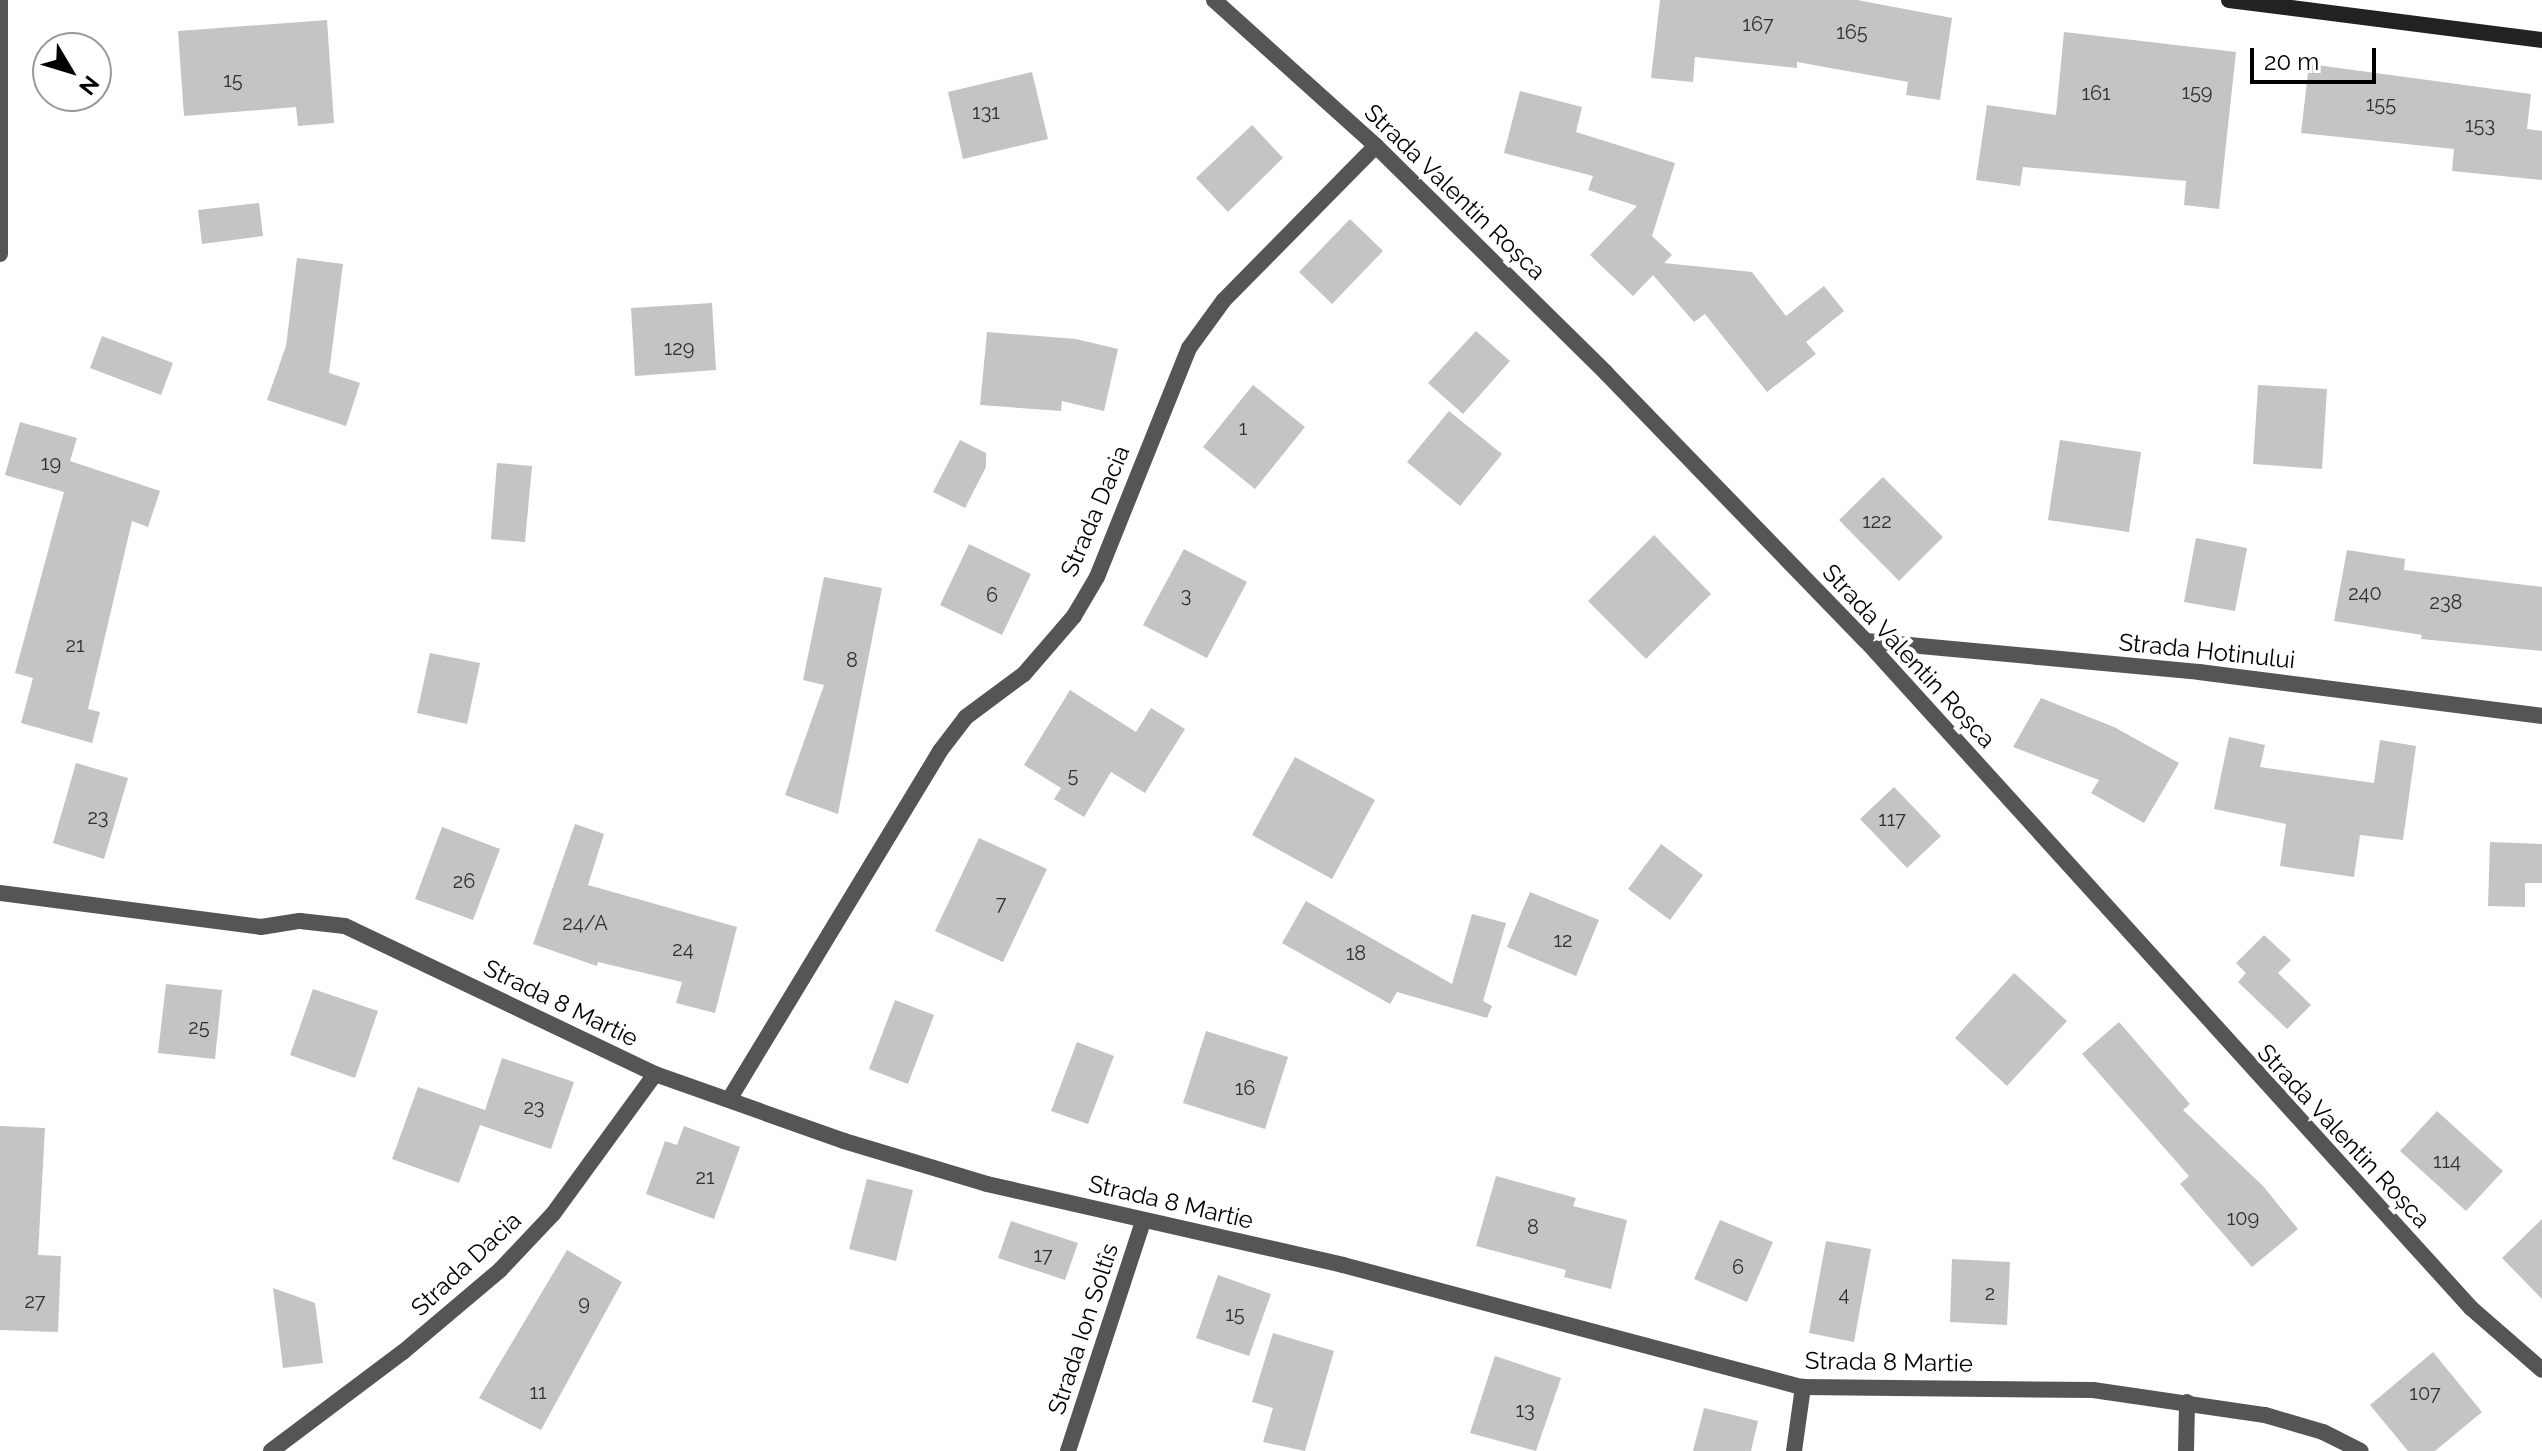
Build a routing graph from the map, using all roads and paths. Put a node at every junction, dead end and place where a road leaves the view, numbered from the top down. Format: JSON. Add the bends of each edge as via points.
{"nodes":[{"id":1,"x":0,"y":0,"type":"edge"},
{"id":2,"x":1214,"y":0,"type":"edge"},
{"id":3,"x":2229,"y":0,"type":"edge"},
{"id":4,"x":2542,"y":40,"type":"edge"},
{"id":5,"x":1376,"y":146,"type":"junction"},
{"id":6,"x":0,"y":254,"type":"edge"},
{"id":7,"x":1866,"y":641,"type":"junction"},
{"id":8,"x":2542,"y":716,"type":"edge"},
{"id":9,"x":0,"y":893,"type":"edge"},
{"id":10,"x":655,"y":1074,"type":"junction"},
{"id":11,"x":730,"y":1098,"type":"junction"},
{"id":12,"x":1143,"y":1222,"type":"junction"},
{"id":13,"x":2542,"y":1370,"type":"edge"},
{"id":14,"x":1803,"y":1387,"type":"junction"},
{"id":15,"x":2187,"y":1402,"type":"junction"},
{"id":16,"x":271,"y":1451,"type":"edge"},
{"id":17,"x":1068,"y":1451,"type":"edge"},
{"id":18,"x":1794,"y":1451,"type":"edge"},
{"id":19,"x":2186,"y":1451,"type":"edge"},
{"id":20,"x":2361,"y":1451,"type":"edge"}],
"edges":[{"from":1,"to":6,"type":"street"},
{"from":2,"to":5,"type":"street","name":"Strada Valentin Roșca"},
{"from":3,"to":4,"type":"main road"},
{"from":5,"to":7,"type":"street","name":"Strada Valentin Roșca"},
{"from":5,"to":11,"type":"street","name":"Strada Dacia","via":[[1224,300],[1189,348],[1097,577],[1074,616],[1024,674],[966,717],[940,751]]},
{"from":7,"to":8,"type":"street","name":"Strada Hotinului","via":[[2199,672]]},
{"from":7,"to":13,"type":"street","name":"Strada Valentin Roșca","via":[[2460,1297]]},
{"from":9,"to":10,"type":"street","name":"Strada 8 Martie","via":[[261,927],[300,921],[345,926]]},
{"from":10,"to":11,"type":"street","name":"Strada 8 Martie"},
{"from":10,"to":16,"type":"street","name":"Strada Dacia","via":[[553,1214],[500,1270],[403,1352]]},
{"from":11,"to":12,"type":"street","name":"Strada 8 Martie","via":[[844,1141],[987,1184]]},
{"from":12,"to":14,"type":"street","name":"Strada 8 Martie","via":[[1343,1265]]},
{"from":12,"to":17,"type":"street","name":"Strada Ion Soltîs"},
{"from":14,"to":15,"type":"street","name":"Strada 8 Martie","via":[[2093,1390]]},
{"from":14,"to":18,"type":"street"},
{"from":15,"to":19,"type":"street"},
{"from":15,"to":20,"type":"street","name":"Strada 8 Martie","via":[[2265,1415],[2323,1432]]}]}
